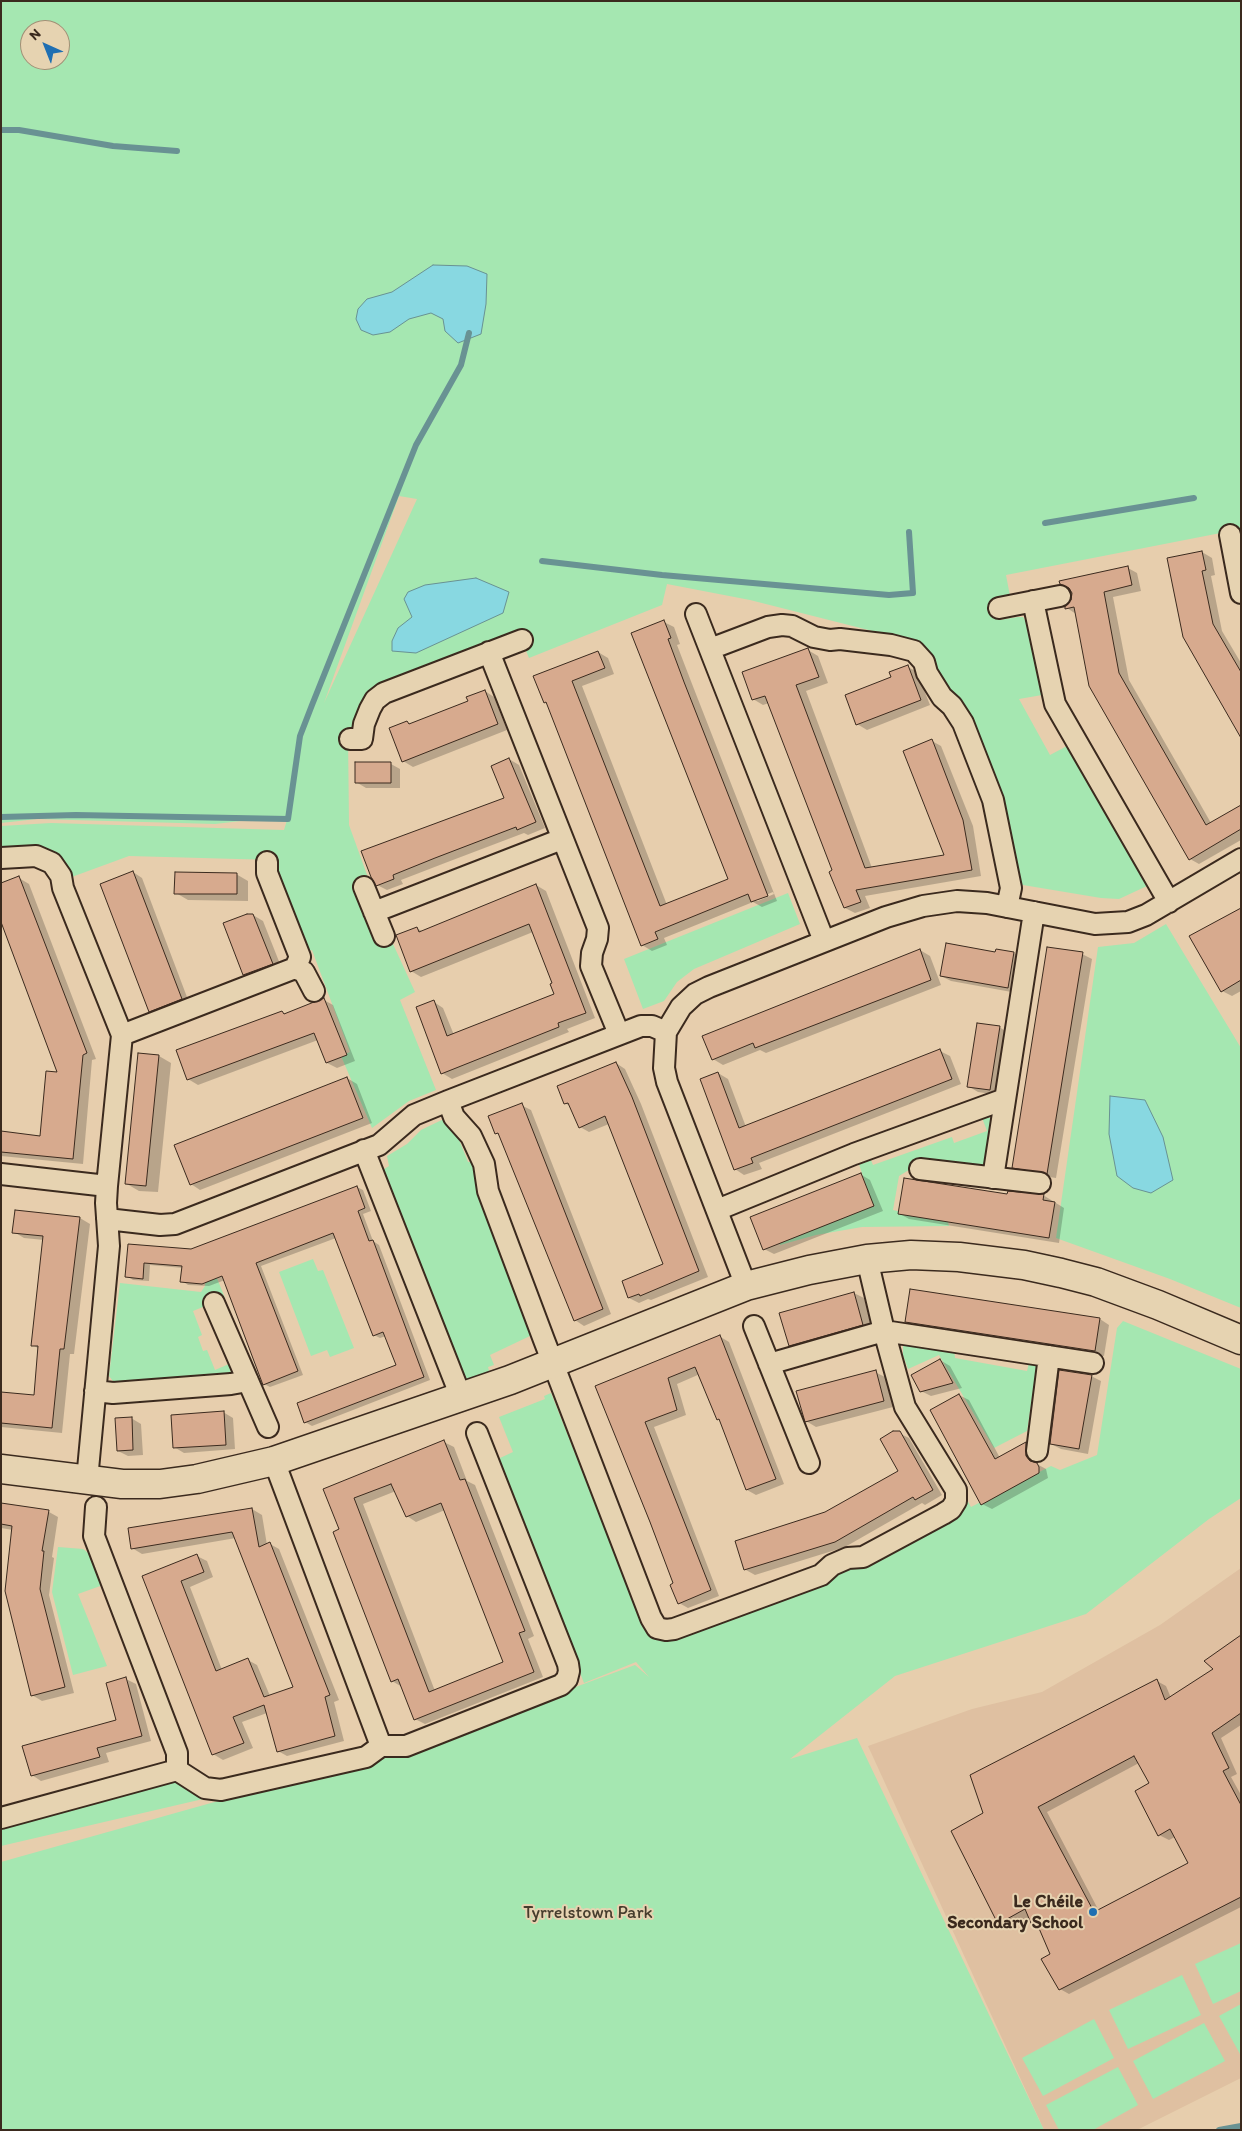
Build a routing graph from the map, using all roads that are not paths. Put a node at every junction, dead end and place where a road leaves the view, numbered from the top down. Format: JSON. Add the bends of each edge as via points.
{"nodes":[{"id":1,"x":1230,"y":535,"type":"dead end"},
{"id":2,"x":1238,"y":569,"type":"edge"},
{"id":3,"x":1241,"y":593,"type":"edge"},
{"id":4,"x":1060,"y":596,"type":"dead end"},
{"id":5,"x":1033,"y":601,"type":"junction"},
{"id":6,"x":999,"y":608,"type":"dead end"},
{"id":7,"x":696,"y":614,"type":"dead end"},
{"id":8,"x":522,"y":640,"type":"dead end"},
{"id":9,"x":710,"y":650,"type":"junction"},
{"id":10,"x":489,"y":652,"type":"junction"},
{"id":11,"x":350,"y":739,"type":"dead end"},
{"id":12,"x":562,"y":839,"type":"junction"},
{"id":13,"x":1,"y":858,"type":"edge"},
{"id":14,"x":1241,"y":859,"type":"edge"},
{"id":15,"x":267,"y":862,"type":"dead end"},
{"id":16,"x":364,"y":887,"type":"dead end"},
{"id":17,"x":1169,"y":902,"type":"junction"},
{"id":18,"x":1007,"y":906,"type":"junction"},
{"id":19,"x":374,"y":912,"type":"junction"},
{"id":20,"x":1034,"y":912,"type":"junction"},
{"id":21,"x":384,"y":936,"type":"dead end"},
{"id":22,"x":824,"y":942,"type":"junction"},
{"id":23,"x":295,"y":968,"type":"junction"},
{"id":24,"x":314,"y":991,"type":"dead end"},
{"id":25,"x":666,"y":1032,"type":"junction"},
{"id":26,"x":619,"y":1034,"type":"junction"},
{"id":27,"x":122,"y":1035,"type":"junction"},
{"id":28,"x":1005,"y":1099,"type":"junction"},
{"id":29,"x":448,"y":1101,"type":"junction"},
{"id":30,"x":364,"y":1150,"type":"junction"},
{"id":31,"x":920,"y":1169,"type":"dead end"},
{"id":32,"x":1,"y":1174,"type":"edge"},
{"id":33,"x":993,"y":1178,"type":"junction"},
{"id":34,"x":1040,"y":1184,"type":"dead end"},
{"id":35,"x":107,"y":1186,"type":"junction"},
{"id":36,"x":717,"y":1210,"type":"junction"},
{"id":37,"x":107,"y":1219,"type":"junction"},
{"id":38,"x":867,"y":1259,"type":"junction"},
{"id":39,"x":746,"y":1286,"type":"junction"},
{"id":40,"x":214,"y":1303,"type":"dead end"},
{"id":41,"x":754,"y":1326,"type":"dead end"},
{"id":42,"x":884,"y":1331,"type":"junction"},
{"id":43,"x":1241,"y":1340,"type":"edge"},
{"id":44,"x":1049,"y":1356,"type":"junction"},
{"id":45,"x":1093,"y":1362,"type":"dead end"},
{"id":46,"x":552,"y":1363,"type":"junction"},
{"id":47,"x":769,"y":1364,"type":"junction"},
{"id":48,"x":248,"y":1381,"type":"junction"},
{"id":49,"x":95,"y":1391,"type":"junction"},
{"id":50,"x":461,"y":1397,"type":"junction"},
{"id":51,"x":268,"y":1427,"type":"dead end"},
{"id":52,"x":477,"y":1433,"type":"dead end"},
{"id":53,"x":1037,"y":1451,"type":"dead end"},
{"id":54,"x":274,"y":1461,"type":"junction"},
{"id":55,"x":808,"y":1463,"type":"dead end"},
{"id":56,"x":1,"y":1469,"type":"edge"},
{"id":57,"x":87,"y":1480,"type":"junction"},
{"id":58,"x":96,"y":1507,"type":"dead end"},
{"id":59,"x":381,"y":1746,"type":"junction"},
{"id":60,"x":177,"y":1770,"type":"junction"},
{"id":61,"x":1,"y":1818,"type":"edge"}],
"edges":[{"from":1,"to":2,"type":"street"},
{"from":2,"to":3,"type":"street"},
{"from":4,"to":5,"type":"street"},
{"from":5,"to":6,"type":"street"},
{"from":5,"to":17,"type":"street","via":[[1055,704]]},
{"from":7,"to":9,"type":"street"},
{"from":8,"to":10,"type":"street"},
{"from":9,"to":18,"type":"street","via":[[768,627],[782,625],[792,626],[814,637],[891,645],[914,651],[963,724],[993,800],[1011,888]]},
{"from":9,"to":22,"type":"street"},
{"from":10,"to":11,"type":"street","via":[[384,693],[370,709],[362,739]]},
{"from":10,"to":12,"type":"street"},
{"from":12,"to":19,"type":"street"},
{"from":12,"to":26,"type":"street","via":[[598,928],[591,966]]},
{"from":13,"to":27,"type":"street","via":[[36,856],[52,863],[60,876]]},
{"from":14,"to":17,"type":"street"},
{"from":15,"to":23,"type":"street","via":[[267,873],[300,957]]},
{"from":16,"to":19,"type":"street"},
{"from":17,"to":20,"type":"street","via":[[1128,922],[1106,924]]},
{"from":18,"to":20,"type":"street"},
{"from":18,"to":22,"type":"street","via":[[957,901],[923,906]]},
{"from":19,"to":21,"type":"street"},
{"from":20,"to":28,"type":"street"},
{"from":22,"to":25,"type":"street","via":[[695,994],[681,1007]]},
{"from":23,"to":24,"type":"street","via":[[304,972]]},
{"from":23,"to":27,"type":"street"},
{"from":25,"to":26,"type":"street","via":[[652,1026],[641,1026]]},
{"from":25,"to":36,"type":"street","via":[[664,1068],[667,1082]]},
{"from":26,"to":29,"type":"street"},
{"from":27,"to":35,"type":"street"},
{"from":28,"to":33,"type":"street"},
{"from":28,"to":36,"type":"street","via":[[854,1154]]},
{"from":29,"to":30,"type":"street","via":[[414,1115],[379,1145]]},
{"from":29,"to":46,"type":"street","via":[[454,1117],[471,1136],[484,1164],[488,1191]]},
{"from":30,"to":37,"type":"street","via":[[175,1224]]},
{"from":30,"to":50,"type":"street"},
{"from":31,"to":33,"type":"street"},
{"from":32,"to":35,"type":"street"},
{"from":33,"to":34,"type":"street"},
{"from":35,"to":37,"type":"street"},
{"from":36,"to":39,"type":"street"},
{"from":37,"to":49,"type":"street","via":[[109,1246]]},
{"from":38,"to":39,"type":"street"},
{"from":38,"to":42,"type":"street"},
{"from":38,"to":43,"type":"street","via":[[911,1255],[959,1257],[1061,1273],[1158,1305]]},
{"from":39,"to":46,"type":"street"},
{"from":40,"to":48,"type":"street"},
{"from":41,"to":47,"type":"street"},
{"from":42,"to":44,"type":"street"},
{"from":42,"to":46,"type":"street","via":[[905,1407],[956,1490],[956,1501],[951,1509],[863,1557],[848,1558],[832,1565],[821,1575],[666,1630],[657,1628],[651,1618]]},
{"from":42,"to":47,"type":"street"},
{"from":44,"to":45,"type":"street"},
{"from":44,"to":53,"type":"street"},
{"from":46,"to":50,"type":"street"},
{"from":47,"to":55,"type":"street"},
{"from":48,"to":49,"type":"street","via":[[113,1393]]},
{"from":48,"to":51,"type":"street"},
{"from":49,"to":57,"type":"street"},
{"from":50,"to":54,"type":"street"},
{"from":52,"to":59,"type":"street","via":[[568,1664],[567,1679],[561,1685],[406,1746]]},
{"from":54,"to":57,"type":"street","via":[[160,1484]]},
{"from":54,"to":59,"type":"street"},
{"from":56,"to":57,"type":"street"},
{"from":58,"to":60,"type":"street","via":[[94,1536],[177,1753]]},
{"from":59,"to":60,"type":"street","via":[[366,1757],[221,1790],[205,1788]]},
{"from":60,"to":61,"type":"street"}]}
